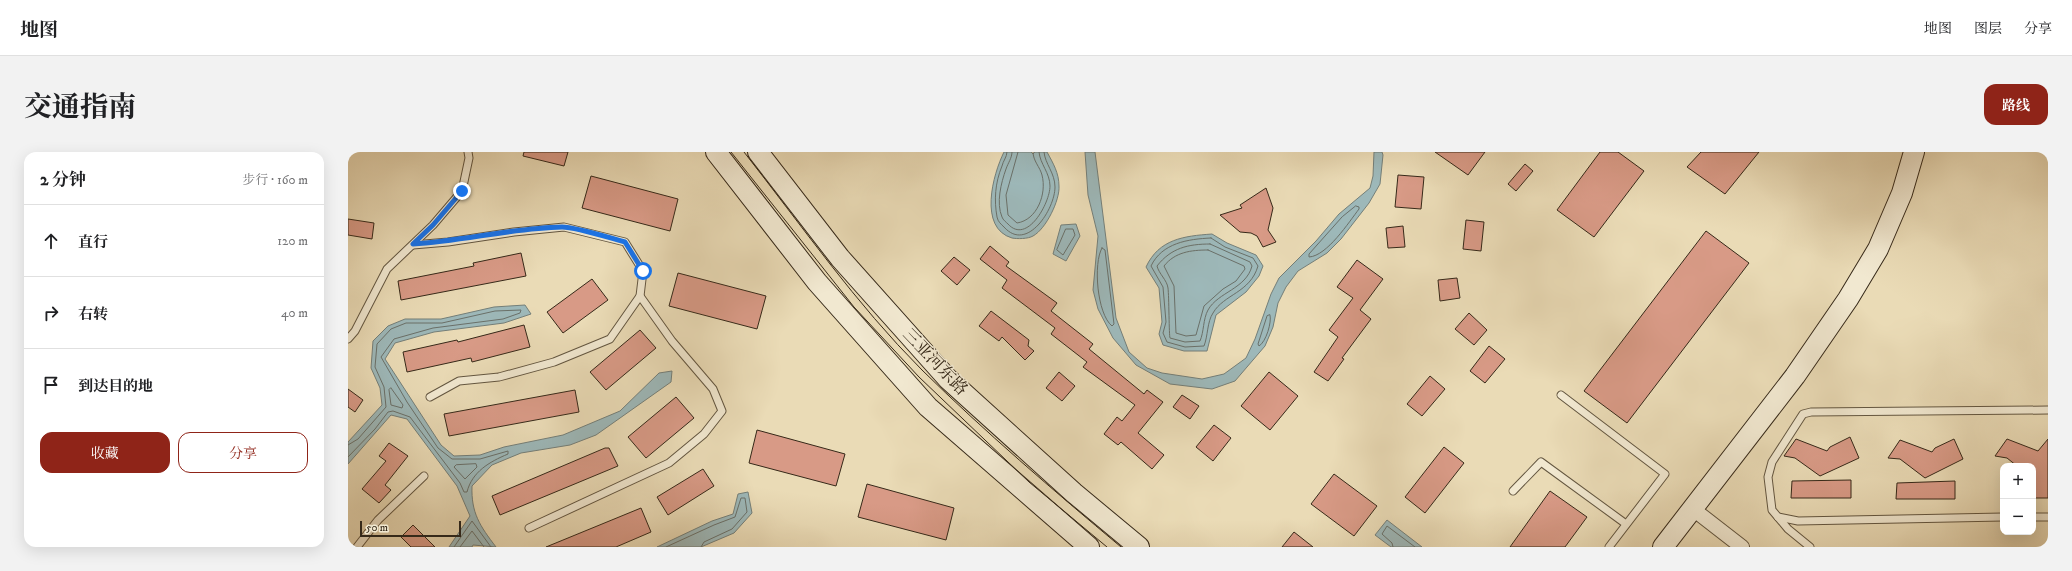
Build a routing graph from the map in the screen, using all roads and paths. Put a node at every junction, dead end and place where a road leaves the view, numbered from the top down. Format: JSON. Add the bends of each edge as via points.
{"nodes":[{"id":1,"x":468,"y":152,"type":"edge"},
{"id":2,"x":716,"y":152,"type":"edge"},
{"id":3,"x":758,"y":152,"type":"edge"},
{"id":4,"x":1914,"y":152,"type":"edge"},
{"id":5,"x":413,"y":244,"type":"junction"},
{"id":6,"x":640,"y":296,"type":"junction"},
{"id":7,"x":348,"y":339,"type":"edge"},
{"id":8,"x":1561,"y":395,"type":"dead end"},
{"id":9,"x":430,"y":397,"type":"dead end"},
{"id":10,"x":2048,"y":410,"type":"edge"},
{"id":11,"x":424,"y":476,"type":"dead end"},
{"id":12,"x":1513,"y":491,"type":"dead end"},
{"id":13,"x":1693,"y":508,"type":"junction"},
{"id":14,"x":1778,"y":517,"type":"junction"},
{"id":15,"x":2000,"y":517,"type":"edge"},
{"id":16,"x":2036,"y":517,"type":"edge"},
{"id":17,"x":2048,"y":517,"type":"edge"},
{"id":18,"x":1626,"y":524,"type":"junction"},
{"id":19,"x":529,"y":528,"type":"dead end"},
{"id":20,"x":357,"y":547,"type":"edge"},
{"id":21,"x":1089,"y":547,"type":"edge"},
{"id":22,"x":1139,"y":547,"type":"edge"},
{"id":23,"x":1609,"y":547,"type":"edge"},
{"id":24,"x":1663,"y":547,"type":"edge"},
{"id":25,"x":1742,"y":547,"type":"edge"},
{"id":26,"x":1810,"y":547,"type":"edge"}],
"edges":[{"from":1,"to":5,"type":"lane","via":[[462,191]]},
{"from":2,"to":21,"type":"main road","name":"三亚河东路","via":[[817,282],[928,407]]},
{"from":3,"to":22,"type":"main road","name":"三亚河东路","via":[[840,258],[948,379],[1074,493]]},
{"from":4,"to":13,"type":"main road","via":[[1902,194],[1881,242],[1848,299],[1795,376]]},
{"from":5,"to":6,"type":"lane","via":[[564,227],[625,242],[643,271]]},
{"from":5,"to":7,"type":"lane","via":[[387,269],[355,331]]},
{"from":6,"to":9,"type":"lane","via":[[610,339],[554,362],[499,377],[460,381]]},
{"from":6,"to":19,"type":"lane","via":[[672,341],[713,390],[722,411],[704,434],[669,463]]},
{"from":8,"to":18,"type":"lane","via":[[1665,474]]},
{"from":10,"to":14,"type":"lane","via":[[1803,414],[1772,462],[1768,477],[1772,510]]},
{"from":11,"to":20,"type":"lane","via":[[378,520]]},
{"from":12,"to":18,"type":"lane","via":[[1541,462]]},
{"from":13,"to":24,"type":"main road"},
{"from":13,"to":25,"type":"street"},
{"from":14,"to":15,"type":"lane","via":[[1798,521]]},
{"from":14,"to":26,"type":"lane"},
{"from":16,"to":17,"type":"lane"},
{"from":18,"to":23,"type":"lane"}]}
